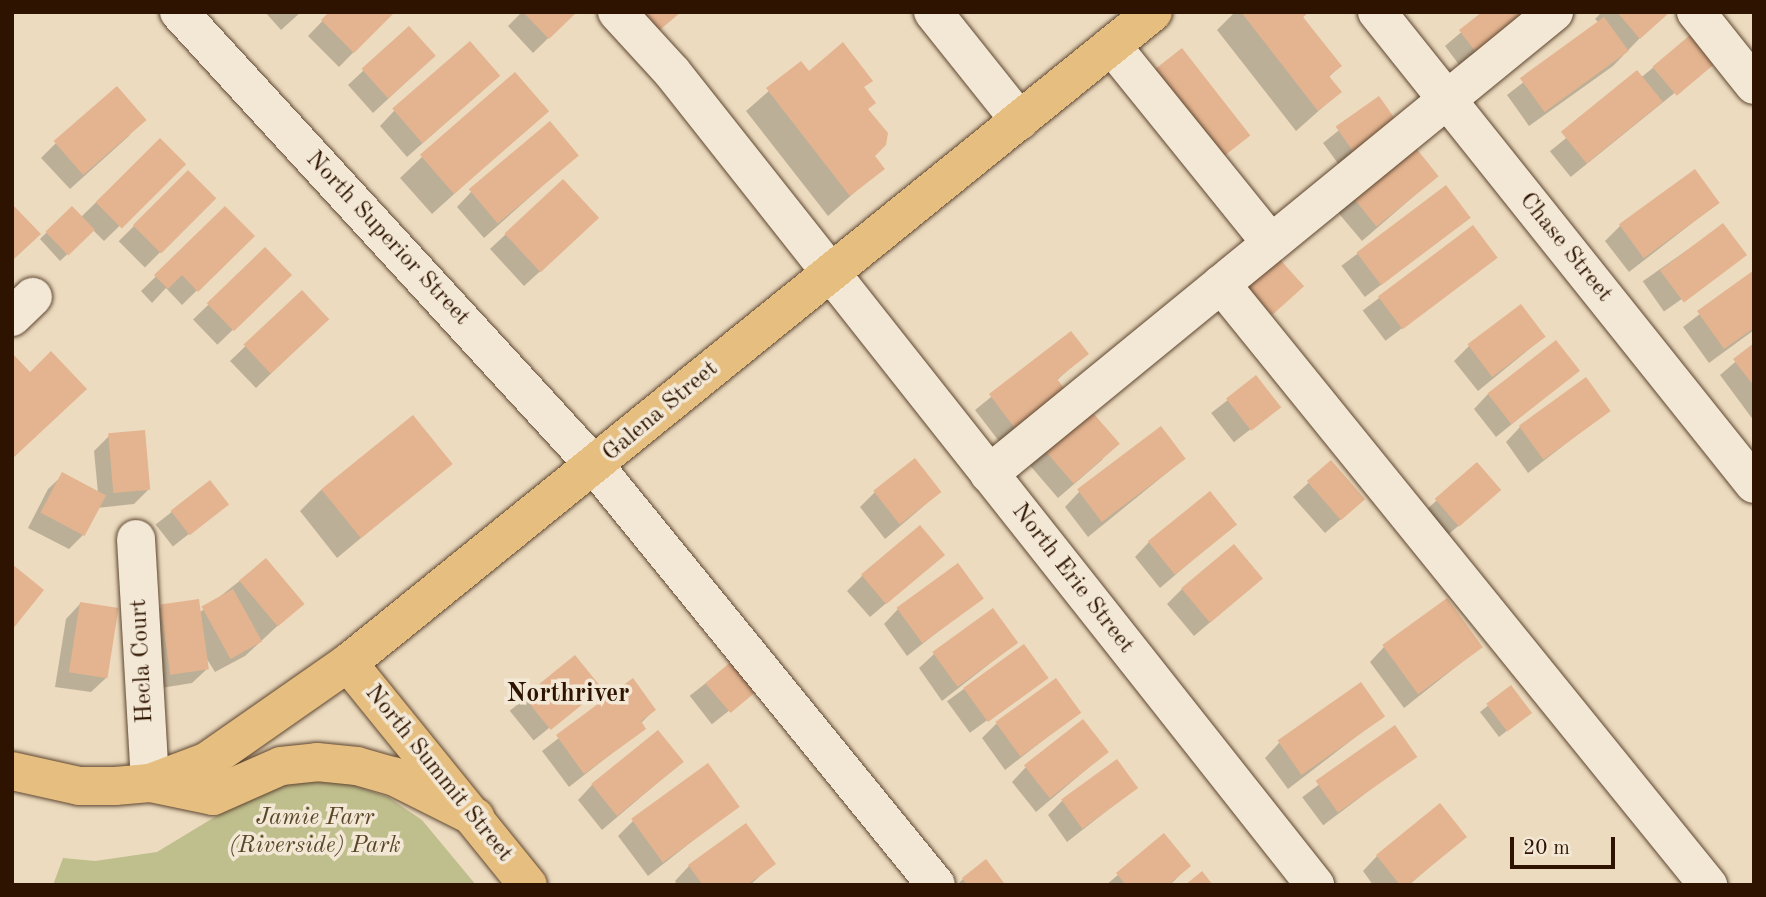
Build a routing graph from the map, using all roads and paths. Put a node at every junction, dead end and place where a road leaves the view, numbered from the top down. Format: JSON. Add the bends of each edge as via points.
{"nodes":[{"id":1,"x":178,"y":12,"type":"edge"},
{"id":2,"x":617,"y":12,"type":"edge"},
{"id":3,"x":933,"y":12,"type":"edge"},
{"id":4,"x":1153,"y":12,"type":"edge"},
{"id":5,"x":1377,"y":12,"type":"edge"},
{"id":6,"x":1554,"y":12,"type":"edge"},
{"id":7,"x":1696,"y":12,"type":"edge"},
{"id":8,"x":1112,"y":46,"type":"junction"},
{"id":9,"x":1754,"y":85,"type":"edge"},
{"id":10,"x":1447,"y":100,"type":"junction"},
{"id":11,"x":1020,"y":121,"type":"junction"},
{"id":12,"x":1270,"y":243,"type":"junction"},
{"id":13,"x":830,"y":272,"type":"junction"},
{"id":14,"x":1221,"y":284,"type":"junction"},
{"id":15,"x":595,"y":466,"type":"junction"},
{"id":16,"x":989,"y":474,"type":"junction"},
{"id":17,"x":1754,"y":484,"type":"edge"},
{"id":18,"x":136,"y":539,"type":"dead end"},
{"id":19,"x":348,"y":663,"type":"junction"},
{"id":20,"x":12,"y":771,"type":"edge"},
{"id":21,"x":150,"y":783,"type":"junction"},
{"id":22,"x":475,"y":817,"type":"junction"},
{"id":23,"x":528,"y":885,"type":"edge"},
{"id":24,"x":936,"y":885,"type":"edge"},
{"id":25,"x":1315,"y":885,"type":"edge"},
{"id":26,"x":1708,"y":885,"type":"edge"}],
"edges":[{"from":1,"to":15,"type":"street","name":"North Superior Street"},
{"from":2,"to":13,"type":"street","name":"North Erie Street","via":[[672,72]]},
{"from":3,"to":11,"type":"street"},
{"from":4,"to":8,"type":"main road","name":"Galena Street"},
{"from":5,"to":10,"type":"street","name":"Chase Street"},
{"from":6,"to":10,"type":"street"},
{"from":7,"to":9,"type":"street"},
{"from":8,"to":11,"type":"main road","name":"Galena Street"},
{"from":8,"to":12,"type":"street"},
{"from":10,"to":12,"type":"street"},
{"from":10,"to":17,"type":"street","name":"Chase Street"},
{"from":11,"to":13,"type":"main road","name":"Galena Street"},
{"from":12,"to":14,"type":"street"},
{"from":13,"to":15,"type":"main road","name":"Galena Street"},
{"from":13,"to":16,"type":"street","name":"North Erie Street"},
{"from":14,"to":16,"type":"street"},
{"from":14,"to":26,"type":"street"},
{"from":15,"to":19,"type":"main road","name":"Galena Street"},
{"from":15,"to":24,"type":"street","name":"North Superior Street"},
{"from":16,"to":25,"type":"street","name":"North Erie Street"},
{"from":18,"to":21,"type":"street","name":"Hecla Court"},
{"from":19,"to":21,"type":"main road","name":"Galena Street","via":[[206,762]]},
{"from":19,"to":22,"type":"main road","name":"North Summit Street"},
{"from":20,"to":21,"type":"main road","via":[[79,786]]},
{"from":21,"to":22,"type":"main road","via":[[213,796],[281,766],[317,762],[357,766],[415,785]]},
{"from":22,"to":23,"type":"main road","name":"North Summit Street"}]}
